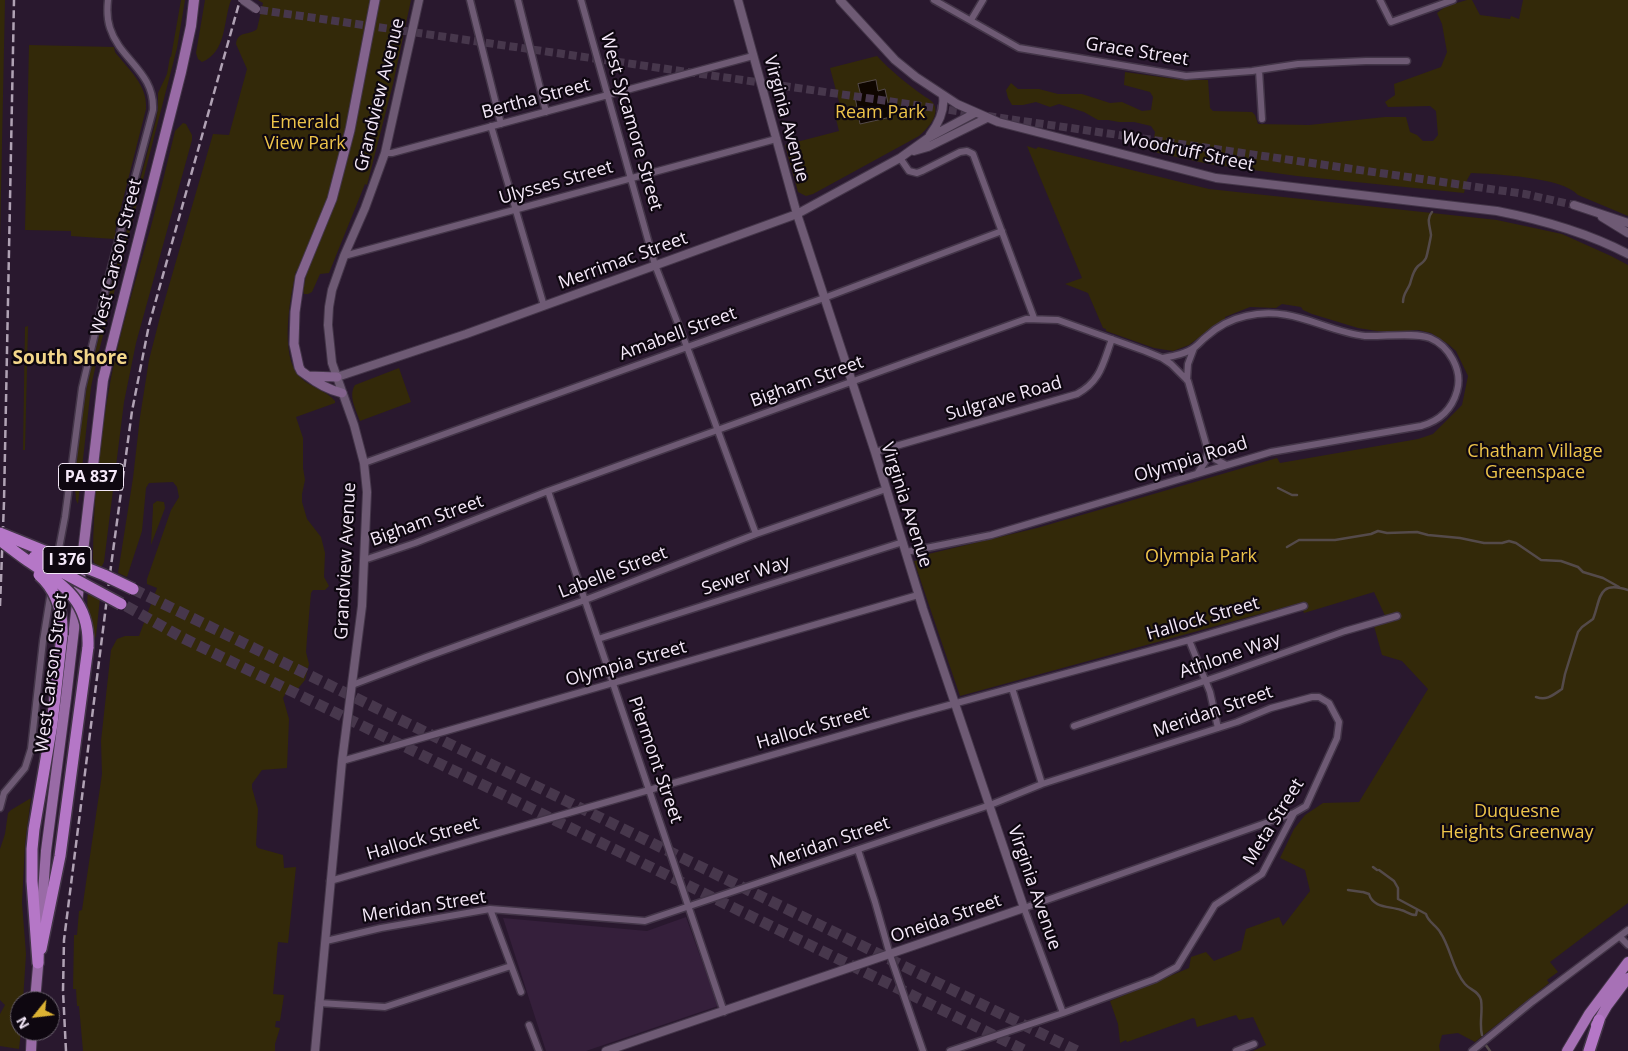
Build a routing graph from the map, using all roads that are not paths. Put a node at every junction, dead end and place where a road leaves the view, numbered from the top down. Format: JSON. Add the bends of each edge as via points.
{"nodes":[{"id":1,"x":108,"y":0,"type":"edge"},
{"id":2,"x":194,"y":0,"type":"edge"},
{"id":3,"x":243,"y":0,"type":"edge"},
{"id":4,"x":374,"y":0,"type":"edge"},
{"id":5,"x":419,"y":0,"type":"edge"},
{"id":6,"x":470,"y":0,"type":"edge"},
{"id":7,"x":518,"y":0,"type":"edge"},
{"id":8,"x":581,"y":0,"type":"edge"},
{"id":9,"x":738,"y":0,"type":"edge"},
{"id":10,"x":840,"y":0,"type":"edge"},
{"id":11,"x":934,"y":0,"type":"edge"},
{"id":12,"x":983,"y":0,"type":"edge"},
{"id":13,"x":1380,"y":0,"type":"edge"},
{"id":14,"x":1453,"y":0,"type":"edge"},
{"id":15,"x":258,"y":9,"type":"tunnel mouth"},
{"id":16,"x":971,"y":20,"type":"junction"},
{"id":17,"x":753,"y":56,"type":"junction"},
{"id":18,"x":1408,"y":61,"type":"dead end"},
{"id":19,"x":1259,"y":70,"type":"junction"},
{"id":20,"x":607,"y":96,"type":"junction"},
{"id":21,"x":943,"y":96,"type":"junction"},
{"id":22,"x":546,"y":112,"type":"junction"},
{"id":23,"x":974,"y":113,"type":"junction"},
{"id":24,"x":987,"y":118,"type":"junction"},
{"id":25,"x":1262,"y":119,"type":"dead end"},
{"id":26,"x":501,"y":124,"type":"junction"},
{"id":27,"x":492,"y":126,"type":"junction"},
{"id":28,"x":928,"y":138,"type":"junction"},
{"id":29,"x":776,"y":139,"type":"junction"},
{"id":30,"x":910,"y":152,"type":"junction"},
{"id":31,"x":385,"y":153,"type":"junction"},
{"id":32,"x":900,"y":158,"type":"junction"},
{"id":33,"x":631,"y":177,"type":"junction"},
{"id":34,"x":1574,"y":205,"type":"tunnel mouth"},
{"id":35,"x":515,"y":210,"type":"junction"},
{"id":36,"x":1594,"y":212,"type":"junction"},
{"id":37,"x":797,"y":214,"type":"junction"},
{"id":38,"x":1628,"y":223,"type":"edge"},
{"id":39,"x":1002,"y":231,"type":"junction"},
{"id":40,"x":1628,"y":233,"type":"edge"},
{"id":41,"x":1628,"y":254,"type":"edge"},
{"id":42,"x":344,"y":256,"type":"junction"},
{"id":43,"x":655,"y":265,"type":"junction"},
{"id":44,"x":824,"y":298,"type":"junction"},
{"id":45,"x":544,"y":306,"type":"junction"},
{"id":46,"x":1034,"y":318,"type":"junction"},
{"id":47,"x":1112,"y":339,"type":"junction"},
{"id":48,"x":688,"y":347,"type":"junction"},
{"id":49,"x":1194,"y":348,"type":"junction"},
{"id":50,"x":1162,"y":358,"type":"junction"},
{"id":51,"x":308,"y":376,"type":"junction"},
{"id":52,"x":337,"y":377,"type":"junction"},
{"id":53,"x":1188,"y":381,"type":"junction"},
{"id":54,"x":850,"y":382,"type":"junction"},
{"id":55,"x":342,"y":393,"type":"junction"},
{"id":56,"x":718,"y":430,"type":"junction"},
{"id":57,"x":1208,"y":451,"type":"junction"},
{"id":58,"x":874,"y":452,"type":"junction"},
{"id":59,"x":364,"y":463,"type":"junction"},
{"id":60,"x":1226,"y":465,"type":"junction"},
{"id":61,"x":1197,"y":474,"type":"junction"},
{"id":62,"x":886,"y":489,"type":"junction"},
{"id":63,"x":548,"y":491,"type":"junction"},
{"id":64,"x":0,"y":532,"type":"edge"},
{"id":65,"x":756,"y":534,"type":"junction"},
{"id":66,"x":0,"y":539,"type":"edge"},
{"id":67,"x":903,"y":542,"type":"junction"},
{"id":68,"x":0,"y":545,"type":"edge"},
{"id":69,"x":906,"y":552,"type":"junction"},
{"id":70,"x":364,"y":560,"type":"junction"},
{"id":71,"x":133,"y":590,"type":"tunnel mouth"},
{"id":72,"x":918,"y":595,"type":"junction"},
{"id":73,"x":586,"y":600,"type":"junction"},
{"id":74,"x":124,"y":605,"type":"tunnel mouth"},
{"id":75,"x":1304,"y":606,"type":"dead end"},
{"id":76,"x":1397,"y":616,"type":"dead end"},
{"id":77,"x":598,"y":639,"type":"junction"},
{"id":78,"x":1189,"y":640,"type":"junction"},
{"id":79,"x":1205,"y":681,"type":"junction"},
{"id":80,"x":613,"y":684,"type":"junction"},
{"id":81,"x":352,"y":685,"type":"junction"},
{"id":82,"x":1012,"y":688,"type":"junction"},
{"id":83,"x":1329,"y":703,"type":"joint"},
{"id":84,"x":955,"y":704,"type":"junction"},
{"id":85,"x":1074,"y":726,"type":"dead end"},
{"id":86,"x":1218,"y":728,"type":"junction"},
{"id":87,"x":342,"y":761,"type":"junction"},
{"id":88,"x":1042,"y":784,"type":"junction"},
{"id":89,"x":650,"y":790,"type":"junction"},
{"id":90,"x":990,"y":805,"type":"junction"},
{"id":91,"x":0,"y":808,"type":"edge"},
{"id":92,"x":1294,"y":813,"type":"junction"},
{"id":93,"x":858,"y":850,"type":"junction"},
{"id":94,"x":330,"y":881,"type":"junction"},
{"id":95,"x":688,"y":906,"type":"junction"},
{"id":96,"x":1024,"y":908,"type":"junction"},
{"id":97,"x":490,"y":909,"type":"junction"},
{"id":98,"x":1628,"y":930,"type":"edge"},
{"id":99,"x":1620,"y":937,"type":"junction"},
{"id":100,"x":326,"y":941,"type":"junction"},
{"id":101,"x":1628,"y":945,"type":"edge"},
{"id":102,"x":890,"y":955,"type":"junction"},
{"id":103,"x":1628,"y":962,"type":"edge"},
{"id":104,"x":38,"y":963,"type":"junction"},
{"id":105,"x":511,"y":966,"type":"junction"},
{"id":106,"x":1628,"y":978,"type":"edge"},
{"id":107,"x":36,"y":991,"type":"edge"},
{"id":108,"x":521,"y":992,"type":"dead end"},
{"id":109,"x":319,"y":1003,"type":"junction"},
{"id":110,"x":724,"y":1012,"type":"junction"},
{"id":111,"x":1063,"y":1013,"type":"junction"},
{"id":112,"x":1599,"y":1020,"type":"junction"},
{"id":113,"x":529,"y":1025,"type":"dead end"},
{"id":114,"x":1254,"y":1044,"type":"dead end"},
{"id":115,"x":315,"y":1051,"type":"edge"},
{"id":116,"x":539,"y":1051,"type":"edge"},
{"id":117,"x":606,"y":1051,"type":"edge"},
{"id":118,"x":923,"y":1051,"type":"edge"},
{"id":119,"x":950,"y":1051,"type":"edge"},
{"id":120,"x":1236,"y":1051,"type":"edge"},
{"id":121,"x":1472,"y":1051,"type":"edge"},
{"id":122,"x":1567,"y":1051,"type":"edge"},
{"id":123,"x":1584,"y":1051,"type":"edge"},
{"id":124,"x":1589,"y":1051,"type":"edge"}],
"edges":[{"from":1,"to":91,"type":"street","via":[[111,31],[148,81],[153,95],[153,110],[82,388],[65,517],[43,641],[31,749],[25,768],[4,792]]},
{"from":2,"to":104,"type":"main road","name":"West Carson Street","number":"PA 837","via":[[181,72],[103,380],[46,851]]},
{"from":3,"to":15,"type":"street","bridge":true},
{"from":4,"to":51,"type":"main road","via":[[350,130],[332,199],[300,277],[294,312],[294,344],[298,367]]},
{"from":5,"to":31,"type":"street","name":"Grandview Avenue"},
{"from":6,"to":26,"type":"street"},
{"from":7,"to":22,"type":"street"},
{"from":8,"to":20,"type":"street","name":"West Sycamore Street"},
{"from":9,"to":17,"type":"street","name":"Virginia Avenue"},
{"from":10,"to":21,"type":"street","name":"Woodruff Street","via":[[895,60]]},
{"from":11,"to":16,"type":"street","name":"Grace Street"},
{"from":12,"to":16,"type":"street"},
{"from":13,"to":14,"type":"street","via":[[1391,22]]},
{"from":16,"to":19,"type":"street","name":"Grace Street","via":[[1020,48],[1186,76]]},
{"from":17,"to":20,"type":"street","name":"Bertha Street"},
{"from":17,"to":29,"type":"street","name":"Virginia Avenue"},
{"from":18,"to":19,"type":"street","name":"Grace Street","via":[[1366,60]]},
{"from":19,"to":25,"type":"street"},
{"from":20,"to":22,"type":"street","name":"Bertha Street"},
{"from":20,"to":33,"type":"street","name":"West Sycamore Street"},
{"from":21,"to":23,"type":"street","name":"Woodruff Street"},
{"from":21,"to":28,"type":"street","via":[[939,123]]},
{"from":22,"to":26,"type":"street","name":"Bertha Street"},
{"from":23,"to":24,"type":"street","name":"Woodruff Street"},
{"from":23,"to":28,"type":"street","name":"Merrimac Street"},
{"from":24,"to":30,"type":"street","name":"Merrimac Street","via":[[928,147]]},
{"from":24,"to":41,"type":"street","name":"Woodruff Street","via":[[1216,178],[1522,216],[1566,228]]},
{"from":26,"to":27,"type":"street","name":"Bertha Street"},
{"from":27,"to":31,"type":"street","name":"Bertha Street"},
{"from":27,"to":35,"type":"street"},
{"from":28,"to":30,"type":"street","name":"Merrimac Street"},
{"from":29,"to":33,"type":"street","name":"Ulysses Street"},
{"from":29,"to":37,"type":"street","name":"Virginia Avenue"},
{"from":30,"to":32,"type":"street","name":"Merrimac Street"},
{"from":31,"to":42,"type":"street","name":"Grandview Avenue"},
{"from":32,"to":37,"type":"street","name":"Merrimac Street"},
{"from":32,"to":39,"type":"street","via":[[909,171],[917,173],[960,152],[971,152]]},
{"from":33,"to":35,"type":"street","name":"Ulysses Street"},
{"from":33,"to":43,"type":"street","name":"West Sycamore Street"},
{"from":34,"to":36,"type":"street"},
{"from":35,"to":42,"type":"street","name":"Ulysses Street"},
{"from":35,"to":45,"type":"street"},
{"from":36,"to":38,"type":"street"},
{"from":36,"to":40,"type":"street"},
{"from":37,"to":43,"type":"street","name":"Merrimac Street"},
{"from":37,"to":44,"type":"street","name":"Virginia Avenue"},
{"from":39,"to":44,"type":"street","name":"Amabell Street"},
{"from":39,"to":46,"type":"street"},
{"from":42,"to":52,"type":"street","name":"Grandview Avenue","via":[[329,307],[329,339]]},
{"from":43,"to":45,"type":"street","name":"Merrimac Street"},
{"from":43,"to":48,"type":"street","name":"West Sycamore Street"},
{"from":44,"to":48,"type":"street","name":"Amabell Street"},
{"from":44,"to":54,"type":"street","name":"Virginia Avenue"},
{"from":45,"to":52,"type":"street","name":"Merrimac Street"},
{"from":46,"to":47,"type":"street","name":"Bigham Street","via":[[1058,320]]},
{"from":46,"to":54,"type":"street","name":"Bigham Street"},
{"from":47,"to":50,"type":"street","name":"Bigham Street"},
{"from":47,"to":58,"type":"street","name":"Sulgrave Road","via":[[1098,376],[1077,394]]},
{"from":48,"to":56,"type":"street","name":"West Sycamore Street"},
{"from":48,"to":59,"type":"street","name":"Amabell Street"},
{"from":49,"to":50,"type":"street"},
{"from":49,"to":53,"type":"street","via":[[1186,373]]},
{"from":49,"to":60,"type":"street","name":"Olympia Road","via":[[1220,327],[1240,318],[1262,314],[1292,315],[1363,335],[1428,337],[1441,345],[1457,368],[1459,386],[1452,405],[1428,424],[1271,452]]},
{"from":50,"to":53,"type":"street","name":"Bigham Street"},
{"from":51,"to":52,"type":"main road"},
{"from":51,"to":55,"type":"main road"},
{"from":52,"to":55,"type":"street","name":"Grandview Avenue"},
{"from":53,"to":57,"type":"street"},
{"from":54,"to":56,"type":"street","name":"Bigham Street"},
{"from":54,"to":58,"type":"street","name":"Virginia Avenue"},
{"from":55,"to":59,"type":"street","name":"Grandview Avenue"},
{"from":56,"to":63,"type":"street","name":"Bigham Street"},
{"from":56,"to":65,"type":"street","name":"West Sycamore Street"},
{"from":57,"to":60,"type":"street"},
{"from":57,"to":61,"type":"street"},
{"from":58,"to":62,"type":"street","name":"Virginia Avenue"},
{"from":59,"to":70,"type":"street","name":"Grandview Avenue","via":[[367,492]]},
{"from":60,"to":61,"type":"street","name":"Olympia Road"},
{"from":61,"to":69,"type":"street","name":"Olympia Road","via":[[1002,532]]},
{"from":62,"to":65,"type":"street","name":"Labelle Street"},
{"from":62,"to":67,"type":"street","name":"Virginia Avenue"},
{"from":63,"to":70,"type":"street","name":"Bigham Street"},
{"from":63,"to":73,"type":"street","name":"Piermont Street"},
{"from":64,"to":71,"type":"highway","number":"I 376","bridge":true},
{"from":65,"to":73,"type":"street","name":"Labelle Street"},
{"from":66,"to":74,"type":"highway","number":"I 376","bridge":true},
{"from":66,"to":104,"type":"highway","bridge":true,"via":[[64,586],[75,598],[87,626],[77,737],[55,884]]},
{"from":67,"to":69,"type":"street","name":"Virginia Avenue"},
{"from":67,"to":77,"type":"street","name":"Sewer Way"},
{"from":68,"to":104,"type":"highway","bridge":true,"via":[[48,583],[62,617],[52,724],[34,829],[32,882]]},
{"from":69,"to":72,"type":"street","name":"Virginia Avenue"},
{"from":70,"to":81,"type":"street","name":"Grandview Avenue"},
{"from":72,"to":80,"type":"street","name":"Olympia Street"},
{"from":72,"to":84,"type":"street","name":"Virginia Avenue"},
{"from":73,"to":77,"type":"street","name":"Piermont Street"},
{"from":73,"to":81,"type":"street","name":"Labelle Street"},
{"from":75,"to":78,"type":"street","name":"Hallock Street"},
{"from":76,"to":79,"type":"street","name":"Athlone Way"},
{"from":77,"to":80,"type":"street","name":"Piermont Street"},
{"from":78,"to":79,"type":"street"},
{"from":78,"to":82,"type":"street","name":"Hallock Street"},
{"from":79,"to":85,"type":"street","name":"Athlone Way"},
{"from":79,"to":86,"type":"street"},
{"from":80,"to":87,"type":"street","name":"Olympia Street"},
{"from":80,"to":89,"type":"street","name":"Piermont Street"},
{"from":81,"to":87,"type":"street","name":"Grandview Avenue"},
{"from":82,"to":84,"type":"street","name":"Hallock Street"},
{"from":82,"to":88,"type":"street"},
{"from":83,"to":86,"type":"street","name":"Meridan Street","via":[[1319,696],[1312,696]]},
{"from":83,"to":92,"type":"street","name":"Meta Street","via":[[1339,722],[1337,738],[1306,806]]},
{"from":84,"to":89,"type":"street","name":"Hallock Street"},
{"from":84,"to":90,"type":"street","name":"Virginia Avenue"},
{"from":86,"to":88,"type":"street","name":"Meridan Street"},
{"from":87,"to":94,"type":"street","name":"Grandview Avenue"},
{"from":88,"to":90,"type":"street","name":"Meridan Street"},
{"from":89,"to":94,"type":"street","name":"Hallock Street"},
{"from":89,"to":95,"type":"street","name":"Piermont Street"},
{"from":90,"to":93,"type":"street","name":"Meridan Street"},
{"from":90,"to":96,"type":"street","name":"Virginia Avenue"},
{"from":92,"to":96,"type":"street","name":"Oneida Street"},
{"from":92,"to":111,"type":"street","name":"Meta Street","via":[[1262,874],[1215,905],[1176,967],[1155,979]]},
{"from":93,"to":95,"type":"street","name":"Meridan Street"},
{"from":93,"to":102,"type":"street"},
{"from":94,"to":100,"type":"street","name":"Grandview Avenue"},
{"from":95,"to":97,"type":"street","name":"Meridan Street","via":[[645,921]]},
{"from":95,"to":110,"type":"street","name":"Piermont Street"},
{"from":96,"to":102,"type":"street","name":"Oneida Street"},
{"from":96,"to":111,"type":"street","name":"Virginia Avenue"},
{"from":97,"to":100,"type":"street","name":"Meridan Street"},
{"from":97,"to":105,"type":"street"},
{"from":98,"to":99,"type":"street"},
{"from":99,"to":101,"type":"street"},
{"from":99,"to":121,"type":"street","via":[[1556,983]]},
{"from":100,"to":109,"type":"street","name":"Grandview Avenue"},
{"from":102,"to":110,"type":"street","name":"Oneida Street"},
{"from":102,"to":118,"type":"street"},
{"from":103,"to":122,"type":"highway","via":[[1589,1014]]},
{"from":104,"to":107,"type":"main road","name":"West Carson Street","number":"PA 837"},
{"from":105,"to":108,"type":"street"},
{"from":105,"to":109,"type":"street","via":[[385,1007]]},
{"from":106,"to":112,"type":"highway"},
{"from":109,"to":115,"type":"street","name":"Grandview Avenue"},
{"from":110,"to":117,"type":"street","name":"Oneida Street"},
{"from":111,"to":119,"type":"street","name":"Meta Street"},
{"from":112,"to":123,"type":"highway"},
{"from":112,"to":124,"type":"highway"},
{"from":113,"to":116,"type":"street"},
{"from":114,"to":120,"type":"street"}]}
